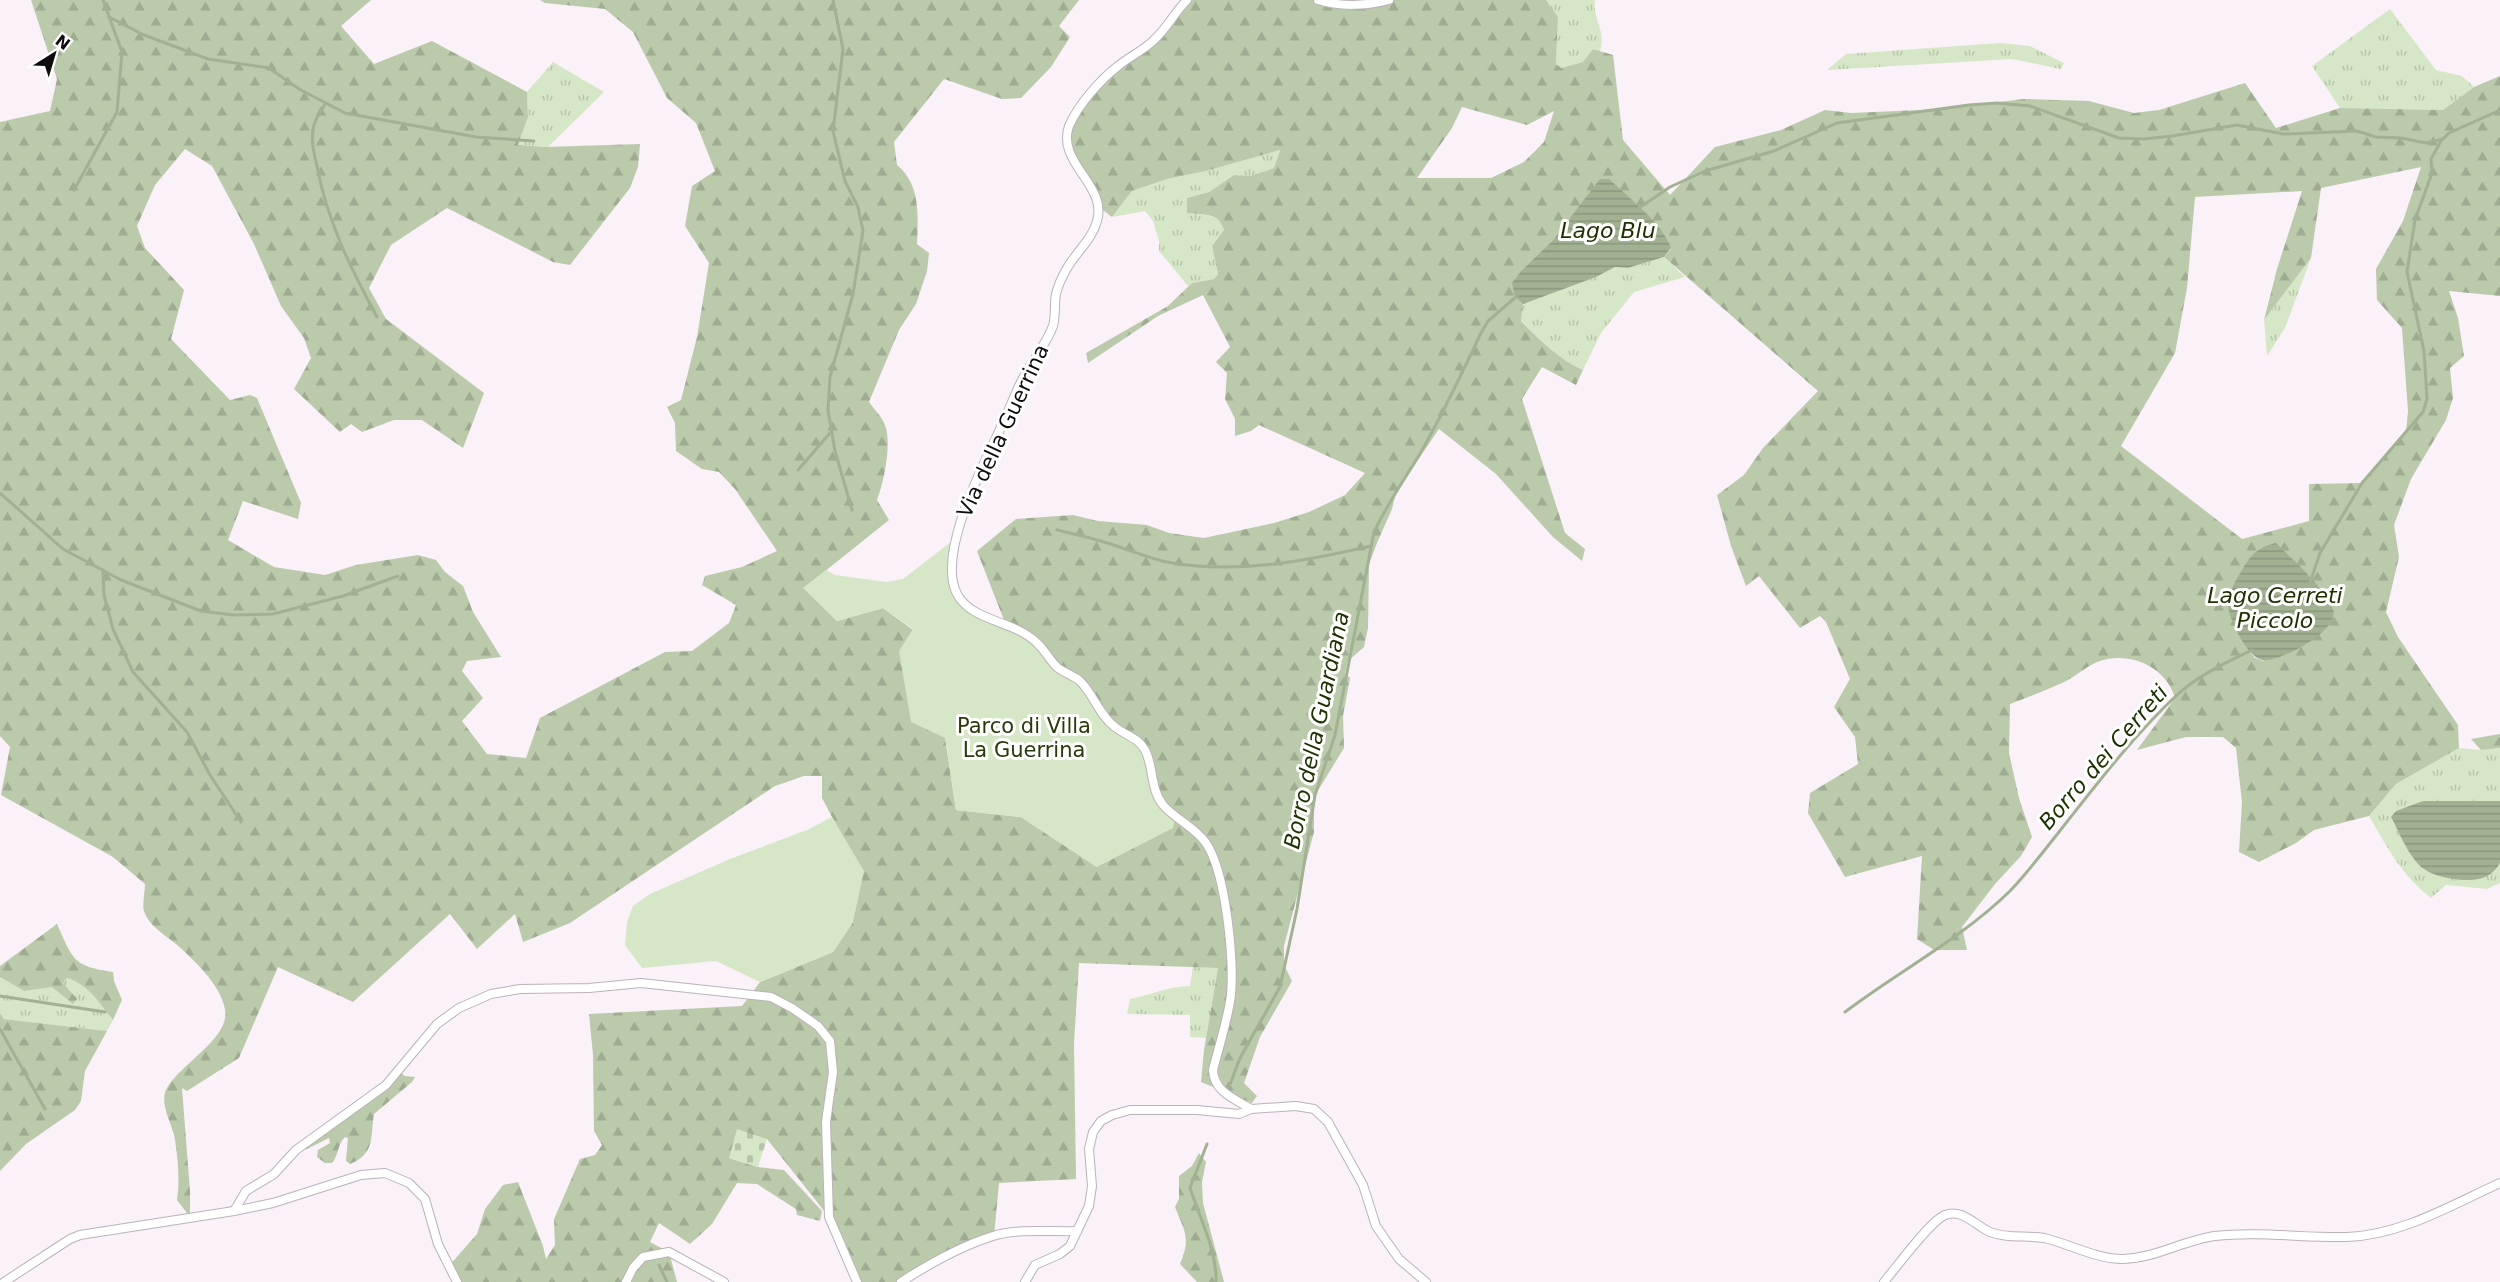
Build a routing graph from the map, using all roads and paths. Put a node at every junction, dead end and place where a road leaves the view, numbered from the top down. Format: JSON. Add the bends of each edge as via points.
{"nodes":[{"id":1,"x":1188,"y":0,"type":"edge"},
{"id":2,"x":1318,"y":0,"type":"edge"},
{"id":3,"x":1389,"y":0,"type":"edge"},
{"id":4,"x":1251,"y":1109,"type":"junction"},
{"id":5,"x":2500,"y":1183,"type":"edge"},
{"id":6,"x":234,"y":1211,"type":"junction"},
{"id":7,"x":1077,"y":1231,"type":"junction"},
{"id":8,"x":4,"y":1282,"type":"edge"},
{"id":9,"x":457,"y":1282,"type":"edge"},
{"id":10,"x":626,"y":1282,"type":"edge"},
{"id":11,"x":724,"y":1282,"type":"edge"},
{"id":12,"x":857,"y":1282,"type":"edge"},
{"id":13,"x":901,"y":1282,"type":"edge"},
{"id":14,"x":1025,"y":1282,"type":"edge"},
{"id":15,"x":1426,"y":1282,"type":"edge"},
{"id":16,"x":1884,"y":1282,"type":"edge"}],
"edges":[{"from":1,"to":4,"type":"street","name":"Via della Guerrina","via":[[1155,39],[1095,89],[1068,128],[1071,158],[1099,207],[1097,221],[1067,268],[1056,293],[1053,324],[979,472],[959,525],[952,583],[958,597],[972,611],[1022,630],[1057,667],[1079,680],[1098,710],[1116,728],[1137,738],[1145,750],[1154,788],[1163,805],[1205,842],[1217,864],[1230,959],[1231,995],[1213,1078],[1230,1098]]},
{"from":2,"to":3,"type":"street","via":[[1330,4],[1376,4]]},
{"from":4,"to":7,"type":"street","via":[[1239,1114],[1130,1110],[1101,1121],[1093,1132],[1089,1149],[1089,1206]]},
{"from":4,"to":15,"type":"street","via":[[1304,1106],[1314,1109],[1328,1122],[1363,1185],[1377,1226],[1399,1259]]},
{"from":5,"to":16,"type":"street","via":[[2392,1230],[2349,1237],[2215,1236],[2154,1255],[2122,1259],[2043,1238],[1990,1232],[1960,1214],[1945,1215]]},
{"from":6,"to":8,"type":"street","via":[[80,1235]]},
{"from":6,"to":9,"type":"street","via":[[361,1175],[392,1175],[409,1183],[425,1199],[438,1244]]},
{"from":6,"to":12,"type":"street","via":[[246,1191],[274,1174],[296,1150],[386,1085],[437,1024],[459,1008],[491,994],[520,988],[641,983],[771,997],[818,1026],[830,1041],[833,1072],[826,1122],[829,1217]]},
{"from":7,"to":13,"type":"street","via":[[994,1236],[926,1265]]},
{"from":7,"to":14,"type":"street","via":[[1070,1246],[1035,1265]]},
{"from":10,"to":11,"type":"street","via":[[643,1257],[669,1252]]}]}
